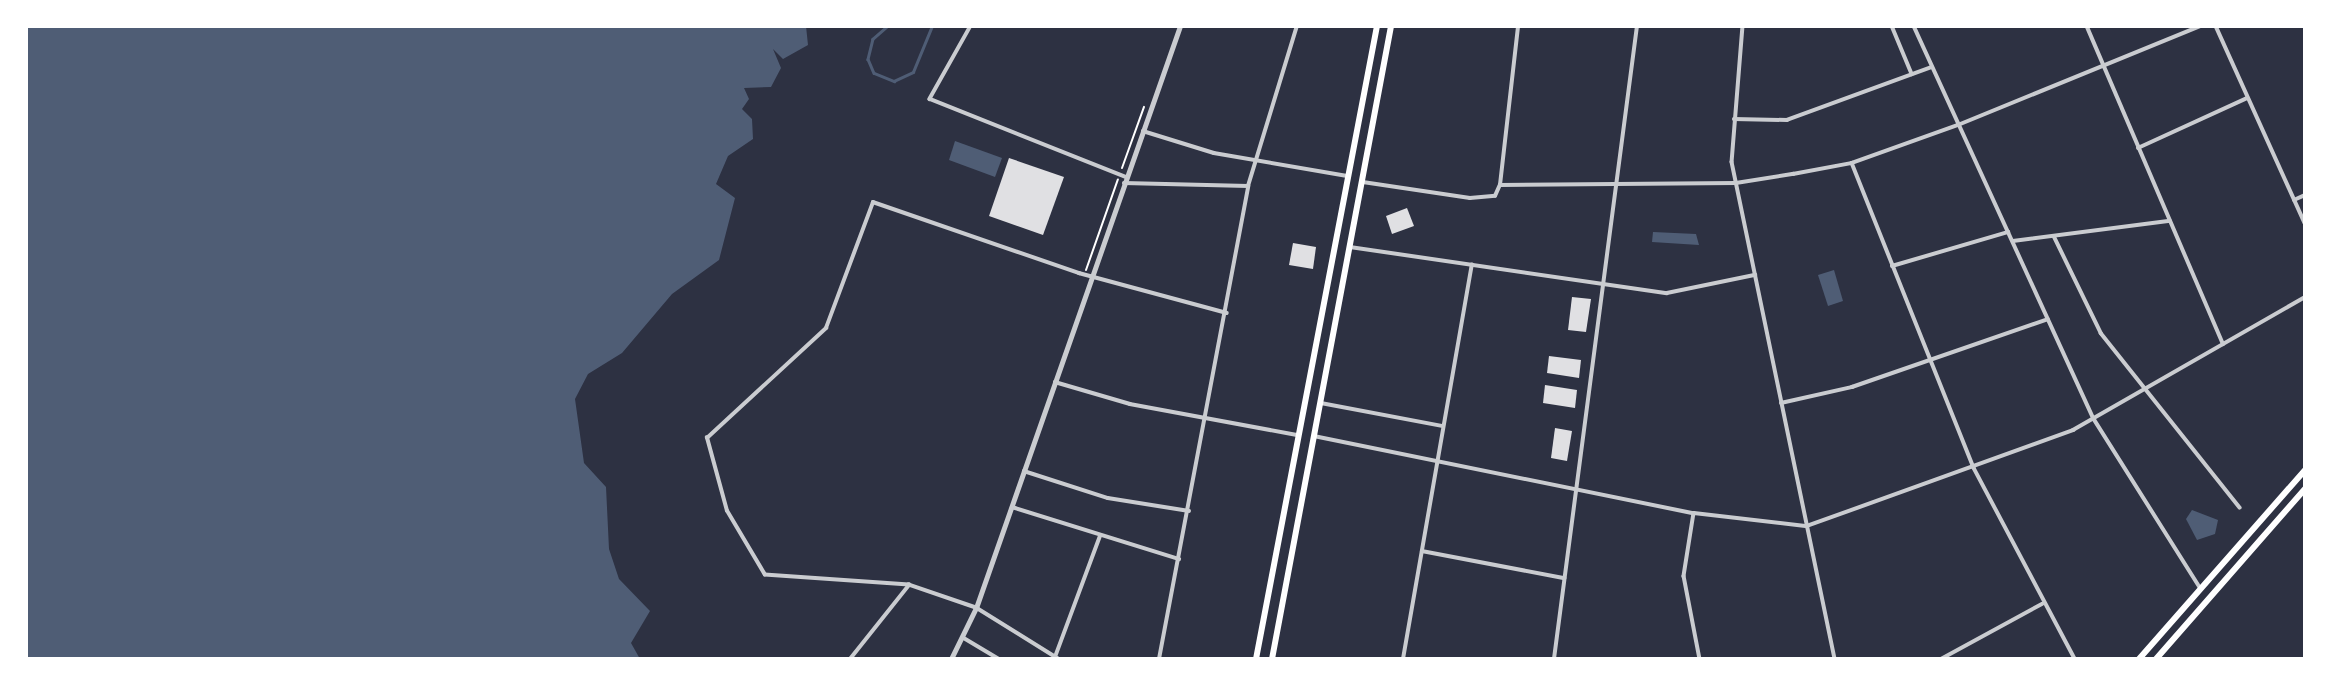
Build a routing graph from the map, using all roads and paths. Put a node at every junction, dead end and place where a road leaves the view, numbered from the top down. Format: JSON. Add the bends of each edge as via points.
{"nodes":[{"id":1,"x":971,"y":26,"type":"edge"},
{"id":2,"x":1180,"y":26,"type":"edge"},
{"id":3,"x":1297,"y":26,"type":"edge"},
{"id":4,"x":1377,"y":26,"type":"edge"},
{"id":5,"x":1391,"y":26,"type":"edge"},
{"id":6,"x":1518,"y":26,"type":"edge"},
{"id":7,"x":1637,"y":26,"type":"edge"},
{"id":8,"x":1743,"y":26,"type":"edge"},
{"id":9,"x":1892,"y":26,"type":"edge"},
{"id":10,"x":1914,"y":26,"type":"edge"},
{"id":11,"x":2087,"y":26,"type":"edge"},
{"id":12,"x":2200,"y":26,"type":"edge"},
{"id":13,"x":2216,"y":26,"type":"edge"},
{"id":14,"x":1932,"y":66,"type":"junction"},
{"id":15,"x":2103,"y":69,"type":"junction"},
{"id":16,"x":1912,"y":74,"type":"junction"},
{"id":17,"x":2247,"y":98,"type":"junction"},
{"id":18,"x":1734,"y":119,"type":"junction"},
{"id":19,"x":1958,"y":125,"type":"junction"},
{"id":20,"x":1142,"y":131,"type":"junction"},
{"id":21,"x":2137,"y":148,"type":"junction"},
{"id":22,"x":1255,"y":160,"type":"junction"},
{"id":23,"x":1852,"y":163,"type":"junction"},
{"id":24,"x":1349,"y":176,"type":"junction"},
{"id":25,"x":1124,"y":180,"type":"junction"},
{"id":26,"x":1363,"y":181,"type":"junction"},
{"id":27,"x":1616,"y":183,"type":"junction"},
{"id":28,"x":1736,"y":183,"type":"junction"},
{"id":29,"x":1500,"y":185,"type":"junction"},
{"id":30,"x":1248,"y":186,"type":"junction"},
{"id":31,"x":2305,"y":195,"type":"edge"},
{"id":32,"x":2294,"y":200,"type":"junction"},
{"id":33,"x":2171,"y":221,"type":"junction"},
{"id":34,"x":2305,"y":223,"type":"edge"},
{"id":35,"x":2008,"y":232,"type":"junction"},
{"id":36,"x":2054,"y":236,"type":"junction"},
{"id":37,"x":2013,"y":241,"type":"junction"},
{"id":38,"x":1350,"y":247,"type":"junction"},
{"id":39,"x":1472,"y":265,"type":"junction"},
{"id":40,"x":1892,"y":266,"type":"junction"},
{"id":41,"x":1755,"y":275,"type":"junction"},
{"id":42,"x":1091,"y":276,"type":"junction"},
{"id":43,"x":1603,"y":285,"type":"junction"},
{"id":44,"x":2305,"y":297,"type":"edge"},
{"id":45,"x":1227,"y":313,"type":"junction"},
{"id":46,"x":2048,"y":319,"type":"junction"},
{"id":47,"x":2223,"y":344,"type":"junction"},
{"id":48,"x":1929,"y":360,"type":"junction"},
{"id":49,"x":1055,"y":382,"type":"junction"},
{"id":50,"x":2147,"y":388,"type":"junction"},
{"id":51,"x":1320,"y":403,"type":"junction"},
{"id":52,"x":1781,"y":403,"type":"junction"},
{"id":53,"x":1207,"y":419,"type":"junction"},
{"id":54,"x":2094,"y":419,"type":"junction"},
{"id":55,"x":1443,"y":426,"type":"junction"},
{"id":56,"x":1298,"y":435,"type":"junction"},
{"id":57,"x":1314,"y":436,"type":"junction"},
{"id":58,"x":1437,"y":459,"type":"junction"},
{"id":59,"x":1975,"y":468,"type":"junction"},
{"id":60,"x":2305,"y":470,"type":"edge"},
{"id":61,"x":1024,"y":471,"type":"junction"},
{"id":62,"x":1576,"y":486,"type":"junction"},
{"id":63,"x":2305,"y":489,"type":"edge"},
{"id":64,"x":1012,"y":508,"type":"junction"},
{"id":65,"x":2240,"y":508,"type":"dead end"},
{"id":66,"x":1189,"y":511,"type":"junction"},
{"id":67,"x":1694,"y":513,"type":"junction"},
{"id":68,"x":1807,"y":526,"type":"junction"},
{"id":69,"x":1100,"y":536,"type":"junction"},
{"id":70,"x":1421,"y":551,"type":"junction"},
{"id":71,"x":1179,"y":559,"type":"junction"},
{"id":72,"x":1564,"y":578,"type":"junction"},
{"id":73,"x":909,"y":585,"type":"junction"},
{"id":74,"x":2200,"y":587,"type":"junction"},
{"id":75,"x":2042,"y":604,"type":"junction"},
{"id":76,"x":976,"y":608,"type":"junction"},
{"id":77,"x":964,"y":638,"type":"junction"},
{"id":78,"x":1056,"y":658,"type":"edge"},
{"id":79,"x":850,"y":659,"type":"edge"},
{"id":80,"x":951,"y":659,"type":"edge"},
{"id":81,"x":999,"y":659,"type":"edge"},
{"id":82,"x":1159,"y":659,"type":"edge"},
{"id":83,"x":1256,"y":659,"type":"edge"},
{"id":84,"x":1272,"y":659,"type":"edge"},
{"id":85,"x":1403,"y":659,"type":"edge"},
{"id":86,"x":1553,"y":659,"type":"edge"},
{"id":87,"x":1700,"y":659,"type":"edge"},
{"id":88,"x":1835,"y":659,"type":"edge"},
{"id":89,"x":1941,"y":659,"type":"edge"},
{"id":90,"x":2075,"y":659,"type":"edge"},
{"id":91,"x":2139,"y":659,"type":"edge"},
{"id":92,"x":2156,"y":659,"type":"edge"}],
"edges":[{"from":1,"to":25,"type":"street","via":[[930,99]]},
{"from":2,"to":20,"type":"street"},
{"from":3,"to":22,"type":"street"},
{"from":4,"to":24,"type":"main road"},
{"from":5,"to":26,"type":"main road"},
{"from":6,"to":29,"type":"street"},
{"from":7,"to":27,"type":"street"},
{"from":8,"to":18,"type":"street"},
{"from":9,"to":16,"type":"street"},
{"from":10,"to":14,"type":"street"},
{"from":11,"to":15,"type":"street"},
{"from":12,"to":15,"type":"street"},
{"from":13,"to":17,"type":"street"},
{"from":14,"to":16,"type":"street"},
{"from":14,"to":19,"type":"street"},
{"from":15,"to":19,"type":"street"},
{"from":15,"to":21,"type":"street"},
{"from":16,"to":18,"type":"street","via":[[1787,120]]},
{"from":17,"to":21,"type":"street"},
{"from":17,"to":32,"type":"street"},
{"from":18,"to":28,"type":"street"},
{"from":19,"to":23,"type":"street"},
{"from":19,"to":35,"type":"street"},
{"from":20,"to":22,"type":"street"},
{"from":20,"to":25,"type":"street"},
{"from":21,"to":33,"type":"street"},
{"from":22,"to":24,"type":"street"},
{"from":22,"to":30,"type":"street"},
{"from":23,"to":28,"type":"street"},
{"from":23,"to":40,"type":"street"},
{"from":24,"to":56,"type":"main road"},
{"from":25,"to":30,"type":"street"},
{"from":25,"to":42,"type":"street"},
{"from":26,"to":29,"type":"street","via":[[1470,198],[1494,196]]},
{"from":26,"to":38,"type":"main road"},
{"from":27,"to":28,"type":"street"},
{"from":27,"to":29,"type":"street"},
{"from":27,"to":43,"type":"street"},
{"from":28,"to":41,"type":"street"},
{"from":30,"to":45,"type":"street"},
{"from":31,"to":32,"type":"street"},
{"from":32,"to":34,"type":"street"},
{"from":33,"to":36,"type":"street"},
{"from":33,"to":47,"type":"street"},
{"from":35,"to":37,"type":"street"},
{"from":35,"to":40,"type":"street"},
{"from":36,"to":37,"type":"street"},
{"from":36,"to":50,"type":"street","via":[[2101,333]]},
{"from":37,"to":46,"type":"street"},
{"from":38,"to":39,"type":"street"},
{"from":38,"to":51,"type":"main road"},
{"from":39,"to":43,"type":"street"},
{"from":39,"to":55,"type":"street"},
{"from":40,"to":48,"type":"street"},
{"from":41,"to":43,"type":"street","via":[[1671,293]]},
{"from":41,"to":52,"type":"street"},
{"from":42,"to":45,"type":"street"},
{"from":42,"to":49,"type":"street"},
{"from":42,"to":73,"type":"street","via":[[873,202],[826,328],[707,438],[727,511],[765,575]]},
{"from":43,"to":62,"type":"street"},
{"from":44,"to":47,"type":"street"},
{"from":45,"to":53,"type":"street"},
{"from":46,"to":48,"type":"street"},
{"from":46,"to":54,"type":"street"},
{"from":47,"to":50,"type":"street"},
{"from":48,"to":52,"type":"street","via":[[1852,387]]},
{"from":48,"to":59,"type":"street"},
{"from":49,"to":53,"type":"street"},
{"from":49,"to":61,"type":"street"},
{"from":50,"to":54,"type":"street"},
{"from":50,"to":65,"type":"street"},
{"from":51,"to":55,"type":"street"},
{"from":51,"to":57,"type":"main road"},
{"from":52,"to":68,"type":"street"},
{"from":53,"to":56,"type":"street"},
{"from":53,"to":66,"type":"street"},
{"from":54,"to":59,"type":"street"},
{"from":54,"to":74,"type":"street"},
{"from":55,"to":58,"type":"street"},
{"from":56,"to":83,"type":"main road"},
{"from":57,"to":58,"type":"street"},
{"from":57,"to":84,"type":"main road"},
{"from":58,"to":62,"type":"street"},
{"from":58,"to":70,"type":"street"},
{"from":59,"to":68,"type":"street"},
{"from":59,"to":75,"type":"street"},
{"from":60,"to":74,"type":"main road"},
{"from":61,"to":64,"type":"street"},
{"from":61,"to":66,"type":"street","via":[[1108,498]]},
{"from":62,"to":67,"type":"street"},
{"from":62,"to":72,"type":"street"},
{"from":63,"to":92,"type":"main road"},
{"from":64,"to":69,"type":"street"},
{"from":64,"to":76,"type":"street"},
{"from":66,"to":71,"type":"street"},
{"from":67,"to":68,"type":"street"},
{"from":67,"to":87,"type":"street","via":[[1684,576]]},
{"from":68,"to":88,"type":"street"},
{"from":69,"to":71,"type":"street"},
{"from":69,"to":78,"type":"street"},
{"from":70,"to":72,"type":"street"},
{"from":70,"to":85,"type":"street"},
{"from":71,"to":82,"type":"street"},
{"from":72,"to":86,"type":"street"},
{"from":73,"to":76,"type":"street"},
{"from":73,"to":79,"type":"street"},
{"from":74,"to":91,"type":"main road"},
{"from":75,"to":89,"type":"street"},
{"from":75,"to":90,"type":"street"},
{"from":76,"to":77,"type":"street"},
{"from":76,"to":78,"type":"street"},
{"from":77,"to":80,"type":"street"},
{"from":77,"to":81,"type":"street"}]}
